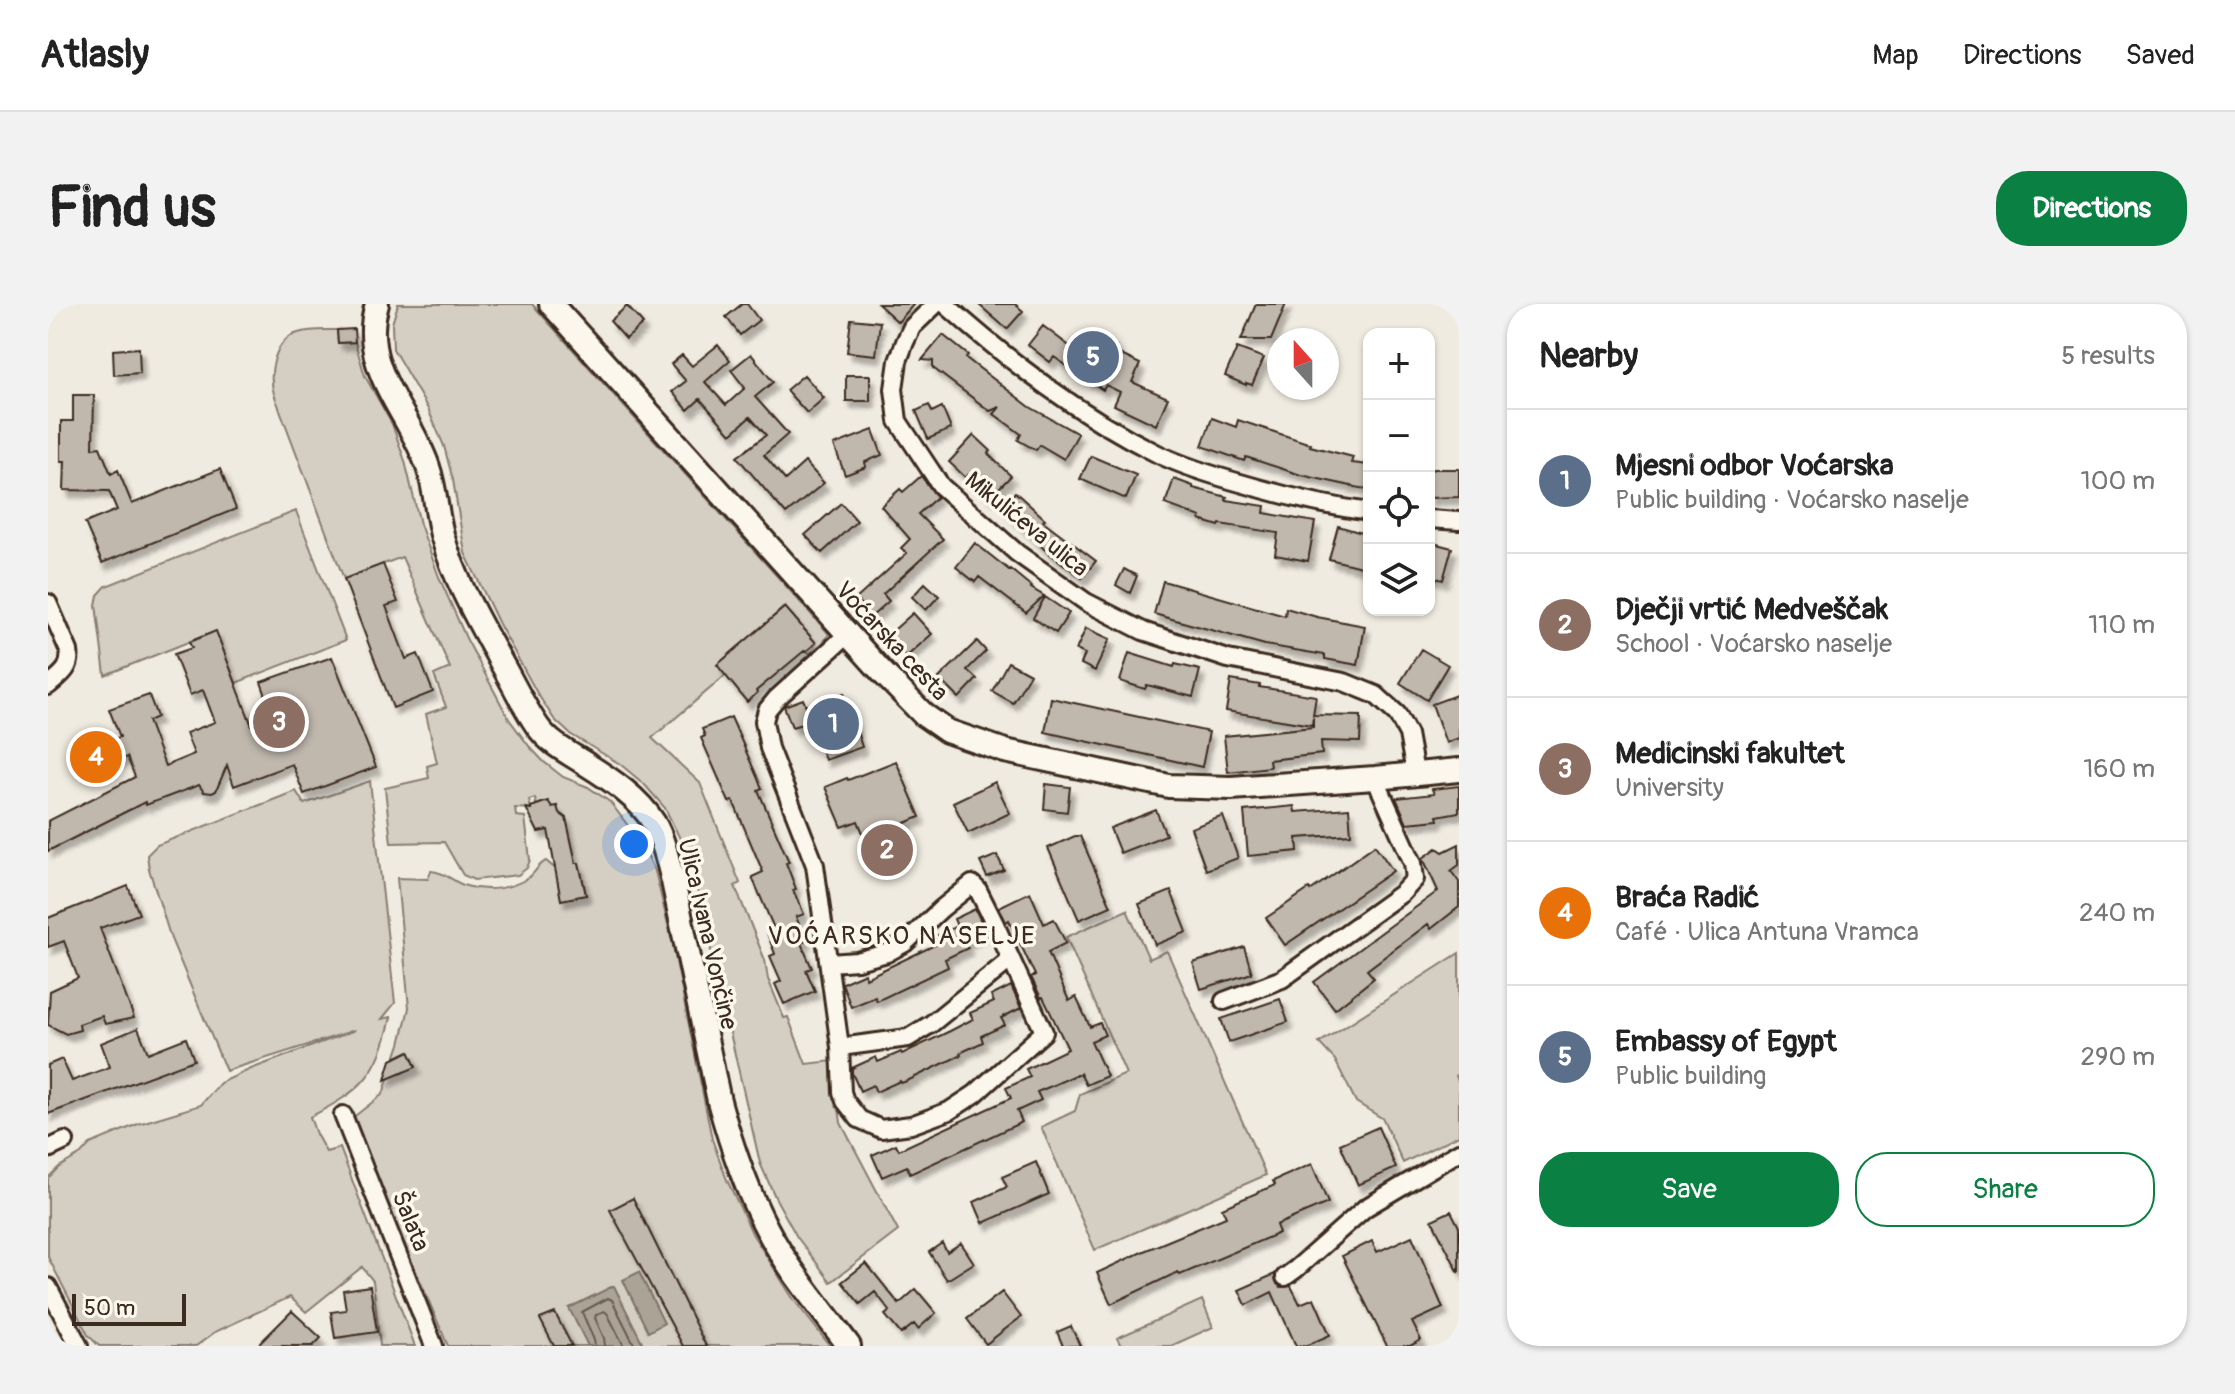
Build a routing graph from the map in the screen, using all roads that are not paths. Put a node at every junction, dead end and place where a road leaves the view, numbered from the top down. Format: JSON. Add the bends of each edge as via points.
{"nodes":[{"id":1,"x":377,"y":304,"type":"edge"},
{"id":2,"x":551,"y":304,"type":"edge"},
{"id":3,"x":936,"y":304,"type":"edge"},
{"id":4,"x":945,"y":304,"type":"edge"},
{"id":5,"x":1363,"y":511,"type":"edge"},
{"id":6,"x":1435,"y":519,"type":"edge"},
{"id":7,"x":1459,"y":521,"type":"edge"},
{"id":8,"x":48,"y":603,"type":"edge"},
{"id":9,"x":848,"y":634,"type":"junction"},
{"id":10,"x":48,"y":686,"type":"edge"},
{"id":11,"x":1459,"y":770,"type":"edge"},
{"id":12,"x":1415,"y":773,"type":"junction"},
{"id":13,"x":1375,"y":778,"type":"junction"},
{"id":14,"x":1011,"y":959,"type":"junction"},
{"id":15,"x":829,"y":963,"type":"junction"},
{"id":16,"x":1224,"y":1001,"type":"dead end"},
{"id":17,"x":840,"y":1047,"type":"junction"},
{"id":18,"x":343,"y":1115,"type":"dead end"},
{"id":19,"x":65,"y":1141,"type":"dead end"},
{"id":20,"x":48,"y":1149,"type":"edge"},
{"id":21,"x":1459,"y":1152,"type":"edge"},
{"id":22,"x":1285,"y":1277,"type":"dead end"},
{"id":23,"x":48,"y":1287,"type":"edge"},
{"id":24,"x":79,"y":1346,"type":"edge"},
{"id":25,"x":434,"y":1346,"type":"edge"},
{"id":26,"x":849,"y":1346,"type":"edge"}],
"edges":[{"from":1,"to":26,"type":"main road","name":"Ulica Ivana Vončine","via":[[372,324],[377,363],[429,469],[455,574],[540,730],[621,787],[654,823],[666,852],[719,1101],[739,1164],[774,1241]]},
{"from":2,"to":9,"type":"main road","name":"Voćarska cesta"},
{"from":3,"to":12,"type":"street","name":"Mikulićeva ulica","via":[[912,327],[894,389],[898,421],[941,486],[1017,553],[1086,602],[1143,631],[1228,659],[1344,682],[1376,695],[1397,714],[1408,734]]},
{"from":4,"to":5,"type":"street","via":[[1059,396],[1161,456],[1278,494]]},
{"from":6,"to":7,"type":"street"},
{"from":8,"to":10,"type":"street","via":[[71,660]]},
{"from":9,"to":13,"type":"main road","name":"Voćarska cesta","via":[[937,725],[995,748],[1169,786],[1231,788]]},
{"from":9,"to":15,"type":"street","via":[[776,699],[764,721],[769,748],[815,865]]},
{"from":11,"to":12,"type":"main road","name":"Voćarska cesta"},
{"from":12,"to":13,"type":"main road","name":"Voćarska cesta"},
{"from":13,"to":16,"type":"street","via":[[1413,863],[1415,879],[1282,979]]},
{"from":14,"to":15,"type":"street","via":[[972,884],[887,953]]},
{"from":14,"to":17,"type":"street","via":[[908,1038]]},
{"from":14,"to":17,"type":"street","via":[[1044,1032],[949,1111],[881,1129],[859,1119],[842,1092]]},
{"from":15,"to":17,"type":"street"},
{"from":18,"to":25,"type":"street","name":"Šalata"},
{"from":19,"to":20,"type":"street"},
{"from":21,"to":22,"type":"street","via":[[1359,1212]]},
{"from":23,"to":24,"type":"street"}]}
